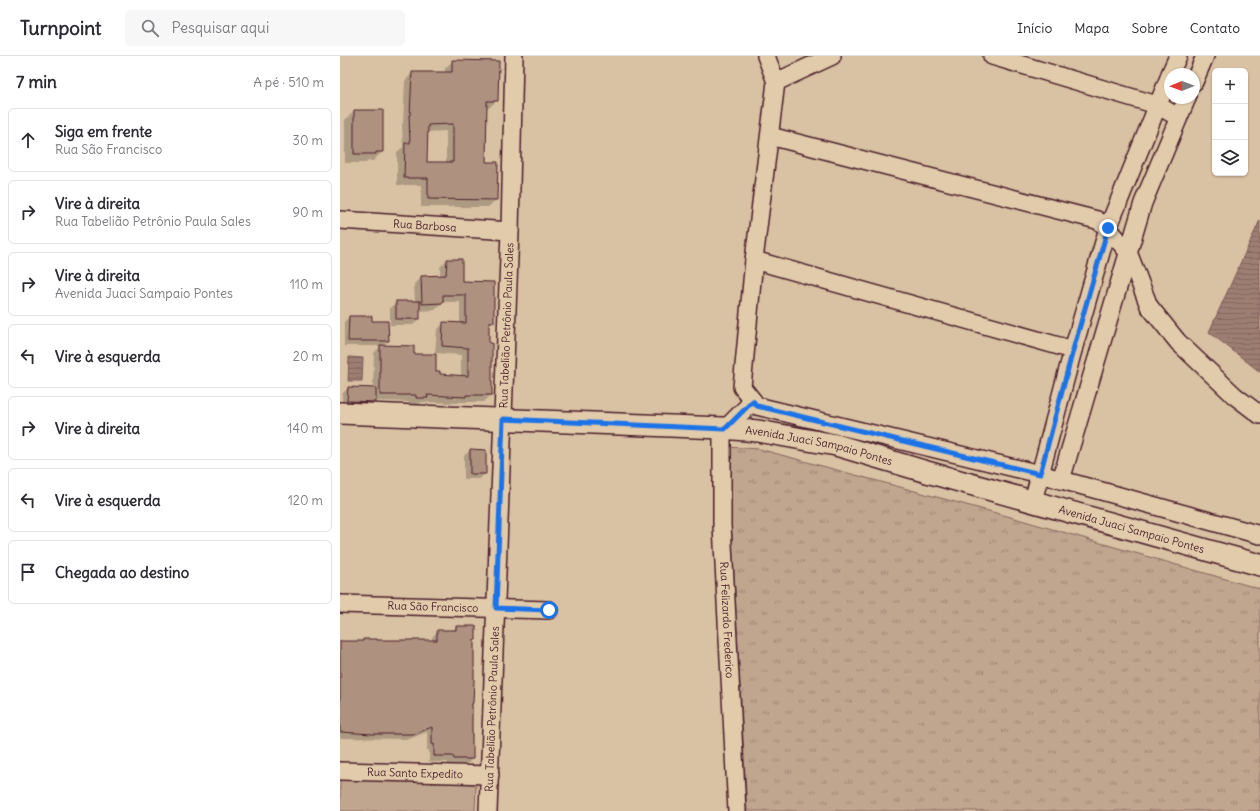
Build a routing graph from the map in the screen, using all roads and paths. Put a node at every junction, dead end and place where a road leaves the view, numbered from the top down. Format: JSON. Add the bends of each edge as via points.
{"nodes":[{"id":1,"x":514,"y":56,"type":"edge"},
{"id":2,"x":766,"y":56,"type":"edge"},
{"id":3,"x":832,"y":56,"type":"edge"},
{"id":4,"x":992,"y":56,"type":"edge"},
{"id":5,"x":1178,"y":56,"type":"edge"},
{"id":6,"x":1205,"y":56,"type":"edge"},
{"id":7,"x":1173,"y":68,"type":"edge"},
{"id":8,"x":1200,"y":68,"type":"edge"},
{"id":9,"x":776,"y":82,"type":"junction"},
{"id":10,"x":1164,"y":89,"type":"edge"},
{"id":11,"x":1184,"y":104,"type":"edge"},
{"id":12,"x":1157,"y":105,"type":"junction"},
{"id":13,"x":1178,"y":117,"type":"junction"},
{"id":14,"x":770,"y":136,"type":"junction"},
{"id":15,"x":340,"y":220,"type":"edge"},
{"id":16,"x":1108,"y":228,"type":"junction"},
{"id":17,"x":510,"y":231,"type":"junction"},
{"id":18,"x":1128,"y":252,"type":"junction"},
{"id":19,"x":754,"y":260,"type":"junction"},
{"id":20,"x":1073,"y":350,"type":"junction"},
{"id":21,"x":753,"y":401,"type":"junction"},
{"id":22,"x":340,"y":413,"type":"edge"},
{"id":23,"x":1260,"y":415,"type":"edge"},
{"id":24,"x":503,"y":419,"type":"junction"},
{"id":25,"x":723,"y":428,"type":"junction"},
{"id":26,"x":1040,"y":474,"type":"junction"},
{"id":27,"x":1061,"y":480,"type":"junction"},
{"id":28,"x":1033,"y":501,"type":"junction"},
{"id":29,"x":1260,"y":535,"type":"edge"},
{"id":30,"x":1260,"y":565,"type":"edge"},
{"id":31,"x":340,"y":604,"type":"edge"},
{"id":32,"x":496,"y":608,"type":"junction"},
{"id":33,"x":549,"y":610,"type":"dead end"},
{"id":34,"x":340,"y":771,"type":"edge"},
{"id":35,"x":490,"y":775,"type":"junction"},
{"id":36,"x":488,"y":811,"type":"edge"},
{"id":37,"x":737,"y":811,"type":"edge"}],
"edges":[{"from":1,"to":17,"type":"street","name":"Rua Tabelião Petrônio Paula Sales"},
{"from":2,"to":9,"type":"street"},
{"from":3,"to":9,"type":"street"},
{"from":4,"to":12,"type":"street"},
{"from":5,"to":7,"type":"street"},
{"from":6,"to":8,"type":"street"},
{"from":9,"to":14,"type":"street"},
{"from":10,"to":12,"type":"street"},
{"from":11,"to":13,"type":"street"},
{"from":12,"to":13,"type":"street"},
{"from":12,"to":16,"type":"street"},
{"from":13,"to":18,"type":"street","via":[[1143,203]]},
{"from":14,"to":16,"type":"street","via":[[1096,220]]},
{"from":14,"to":19,"type":"street"},
{"from":15,"to":17,"type":"street","name":"Rua Barbosa"},
{"from":16,"to":18,"type":"street"},
{"from":16,"to":20,"type":"street"},
{"from":17,"to":24,"type":"street","name":"Rua Tabelião Petrônio Paula Sales"},
{"from":18,"to":23,"type":"street","via":[[1149,306],[1178,342],[1235,396]]},
{"from":18,"to":27,"type":"street"},
{"from":19,"to":20,"type":"street"},
{"from":19,"to":21,"type":"street","via":[[742,387]]},
{"from":20,"to":26,"type":"street"},
{"from":21,"to":25,"type":"street"},
{"from":21,"to":26,"type":"street","via":[[757,406]]},
{"from":22,"to":24,"type":"main road","name":"Avenida Juaci Sampaio Pontes"},
{"from":24,"to":25,"type":"main road","name":"Avenida Juaci Sampaio Pontes"},
{"from":24,"to":32,"type":"street","name":"Rua Tabelião Petrônio Paula Sales"},
{"from":25,"to":28,"type":"main road","name":"Avenida Juaci Sampaio Pontes","via":[[758,431],[836,445]]},
{"from":25,"to":37,"type":"street","name":"Rua Felizardo Frederico","via":[[722,525]]},
{"from":26,"to":27,"type":"street"},
{"from":26,"to":28,"type":"street"},
{"from":27,"to":29,"type":"street"},
{"from":28,"to":30,"type":"main road","name":"Avenida Juaci Sampaio Pontes"},
{"from":31,"to":32,"type":"street","name":"Rua São Francisco"},
{"from":32,"to":33,"type":"street","name":"Rua São Francisco"},
{"from":32,"to":35,"type":"street","name":"Rua Tabelião Petrônio Paula Sales"},
{"from":34,"to":35,"type":"street","name":"Rua Santo Expedito"},
{"from":35,"to":36,"type":"street","name":"Rua Tabelião Petrônio Paula Sales"}]}
